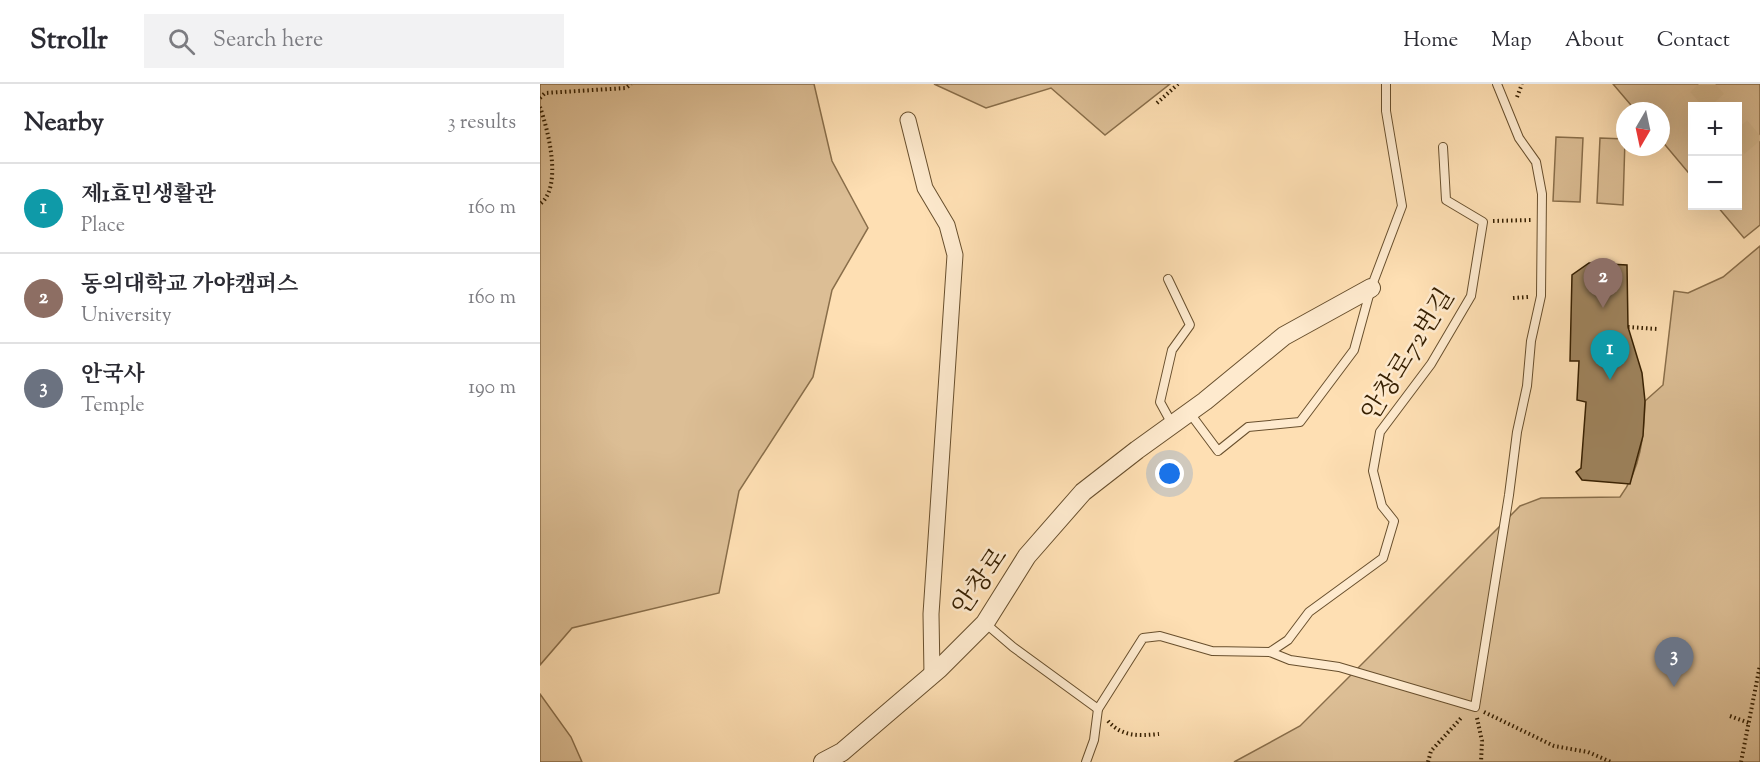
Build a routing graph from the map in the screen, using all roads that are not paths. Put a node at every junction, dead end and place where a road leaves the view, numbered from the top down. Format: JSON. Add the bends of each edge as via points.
{"nodes":[{"id":1,"x":1386,"y":84,"type":"edge"},
{"id":2,"x":1497,"y":84,"type":"edge"},
{"id":3,"x":908,"y":120,"type":"dead end"},
{"id":4,"x":1443,"y":147,"type":"dead end"},
{"id":5,"x":1168,"y":279,"type":"dead end"},
{"id":6,"x":1371,"y":288,"type":"junction"},
{"id":7,"x":1189,"y":412,"type":"junction"},
{"id":8,"x":1173,"y":424,"type":"junction"},
{"id":9,"x":985,"y":623,"type":"junction"},
{"id":10,"x":1270,"y":652,"type":"junction"},
{"id":11,"x":933,"y":675,"type":"junction"},
{"id":12,"x":1098,"y":709,"type":"junction"},
{"id":13,"x":823,"y":762,"type":"edge"},
{"id":14,"x":1086,"y":762,"type":"edge"}],
"edges":[{"from":1,"to":6,"type":"lane","via":[[1386,111],[1402,206]]},
{"from":2,"to":10,"type":"lane","via":[[1519,138],[1536,162],[1542,194],[1541,296],[1475,707],[1339,667],[1290,660]]},
{"from":3,"to":11,"type":"street","via":[[925,188],[947,225],[955,255],[931,603]]},
{"from":4,"to":10,"type":"lane","name":"안창로72번길","via":[[1446,200],[1483,222],[1471,296],[1431,364],[1380,432],[1373,471],[1382,506],[1394,520],[1383,558],[1309,612],[1288,640]]},
{"from":5,"to":8,"type":"lane","via":[[1190,325],[1172,350],[1160,402]]},
{"from":6,"to":7,"type":"street","name":"안창로","via":[[1284,336]]},
{"from":6,"to":7,"type":"lane","via":[[1354,350],[1300,422],[1248,427],[1218,451]]},
{"from":7,"to":8,"type":"street","name":"안창로"},
{"from":8,"to":9,"type":"street","name":"안창로","via":[[1083,492],[1027,556]]},
{"from":9,"to":11,"type":"street","name":"안창로"},
{"from":9,"to":12,"type":"lane"},
{"from":10,"to":12,"type":"lane","via":[[1212,651],[1160,636],[1143,638]]},
{"from":11,"to":13,"type":"street","name":"안창로","via":[[842,753]]},
{"from":12,"to":14,"type":"lane"}]}
